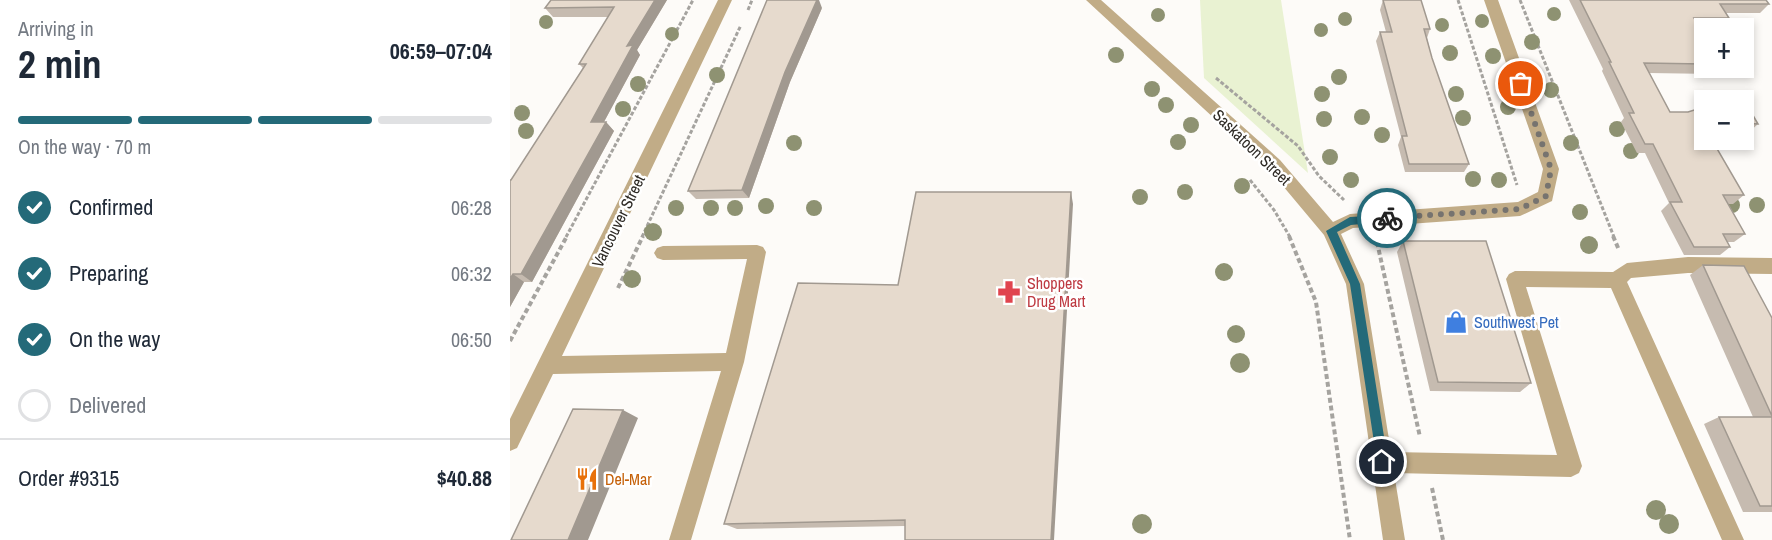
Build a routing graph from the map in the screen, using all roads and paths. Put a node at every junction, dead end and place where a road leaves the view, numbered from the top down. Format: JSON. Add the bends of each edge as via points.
{"nodes":[{"id":1,"x":693,"y":0,"type":"edge"},
{"id":2,"x":725,"y":0,"type":"edge"},
{"id":3,"x":752,"y":0,"type":"edge"},
{"id":4,"x":1093,"y":0,"type":"edge"},
{"id":5,"x":1458,"y":0,"type":"edge"},
{"id":6,"x":1491,"y":0,"type":"edge"},
{"id":7,"x":748,"y":10,"type":"dead end"},
{"id":8,"x":743,"y":21,"type":"dead end"},
{"id":9,"x":1250,"y":180,"type":"dead end"},
{"id":10,"x":1518,"y":189,"type":"dead end"},
{"id":11,"x":1331,"y":231,"type":"junction"},
{"id":12,"x":1376,"y":240,"type":"dead end"},
{"id":13,"x":663,"y":253,"type":"dead end"},
{"id":14,"x":1771,"y":267,"type":"edge"},
{"id":15,"x":1617,"y":280,"type":"junction"},
{"id":16,"x":618,"y":288,"type":"dead end"},
{"id":17,"x":510,"y":341,"type":"edge"},
{"id":18,"x":734,"y":362,"type":"junction"},
{"id":19,"x":549,"y":365,"type":"junction"},
{"id":20,"x":510,"y":441,"type":"edge"},
{"id":21,"x":1382,"y":462,"type":"junction"},
{"id":22,"x":1426,"y":463,"type":"junction"},
{"id":23,"x":680,"y":540,"type":"edge"},
{"id":24,"x":1350,"y":540,"type":"edge"},
{"id":25,"x":1394,"y":540,"type":"edge"},
{"id":26,"x":1443,"y":540,"type":"edge"},
{"id":27,"x":1733,"y":540,"type":"edge"}],
"edges":[{"from":1,"to":17,"type":"path"},
{"from":2,"to":19,"type":"street","name":"Vancouver Street"},
{"from":3,"to":7,"type":"path"},
{"from":4,"to":11,"type":"street","name":"Saskatoon Street","via":[[1274,164]]},
{"from":5,"to":10,"type":"path"},
{"from":6,"to":11,"type":"street","via":[[1551,169],[1546,196],[1520,209],[1350,221]]},
{"from":8,"to":16,"type":"path"},
{"from":9,"to":24,"type":"path","via":[[1294,243],[1316,302]]},
{"from":11,"to":21,"type":"street","name":"Saskatoon Street","via":[[1355,284]]},
{"from":12,"to":22,"type":"path"},
{"from":13,"to":18,"type":"street","via":[[757,252]]},
{"from":14,"to":15,"type":"street","via":[[1688,265],[1627,271]]},
{"from":15,"to":22,"type":"street","via":[[1515,279],[1571,466]]},
{"from":15,"to":27,"type":"street"},
{"from":18,"to":19,"type":"street"},
{"from":18,"to":23,"type":"street"},
{"from":19,"to":20,"type":"street","name":"Vancouver Street"},
{"from":21,"to":22,"type":"street"},
{"from":21,"to":25,"type":"street","name":"Saskatoon Street"},
{"from":22,"to":26,"type":"path"}]}
